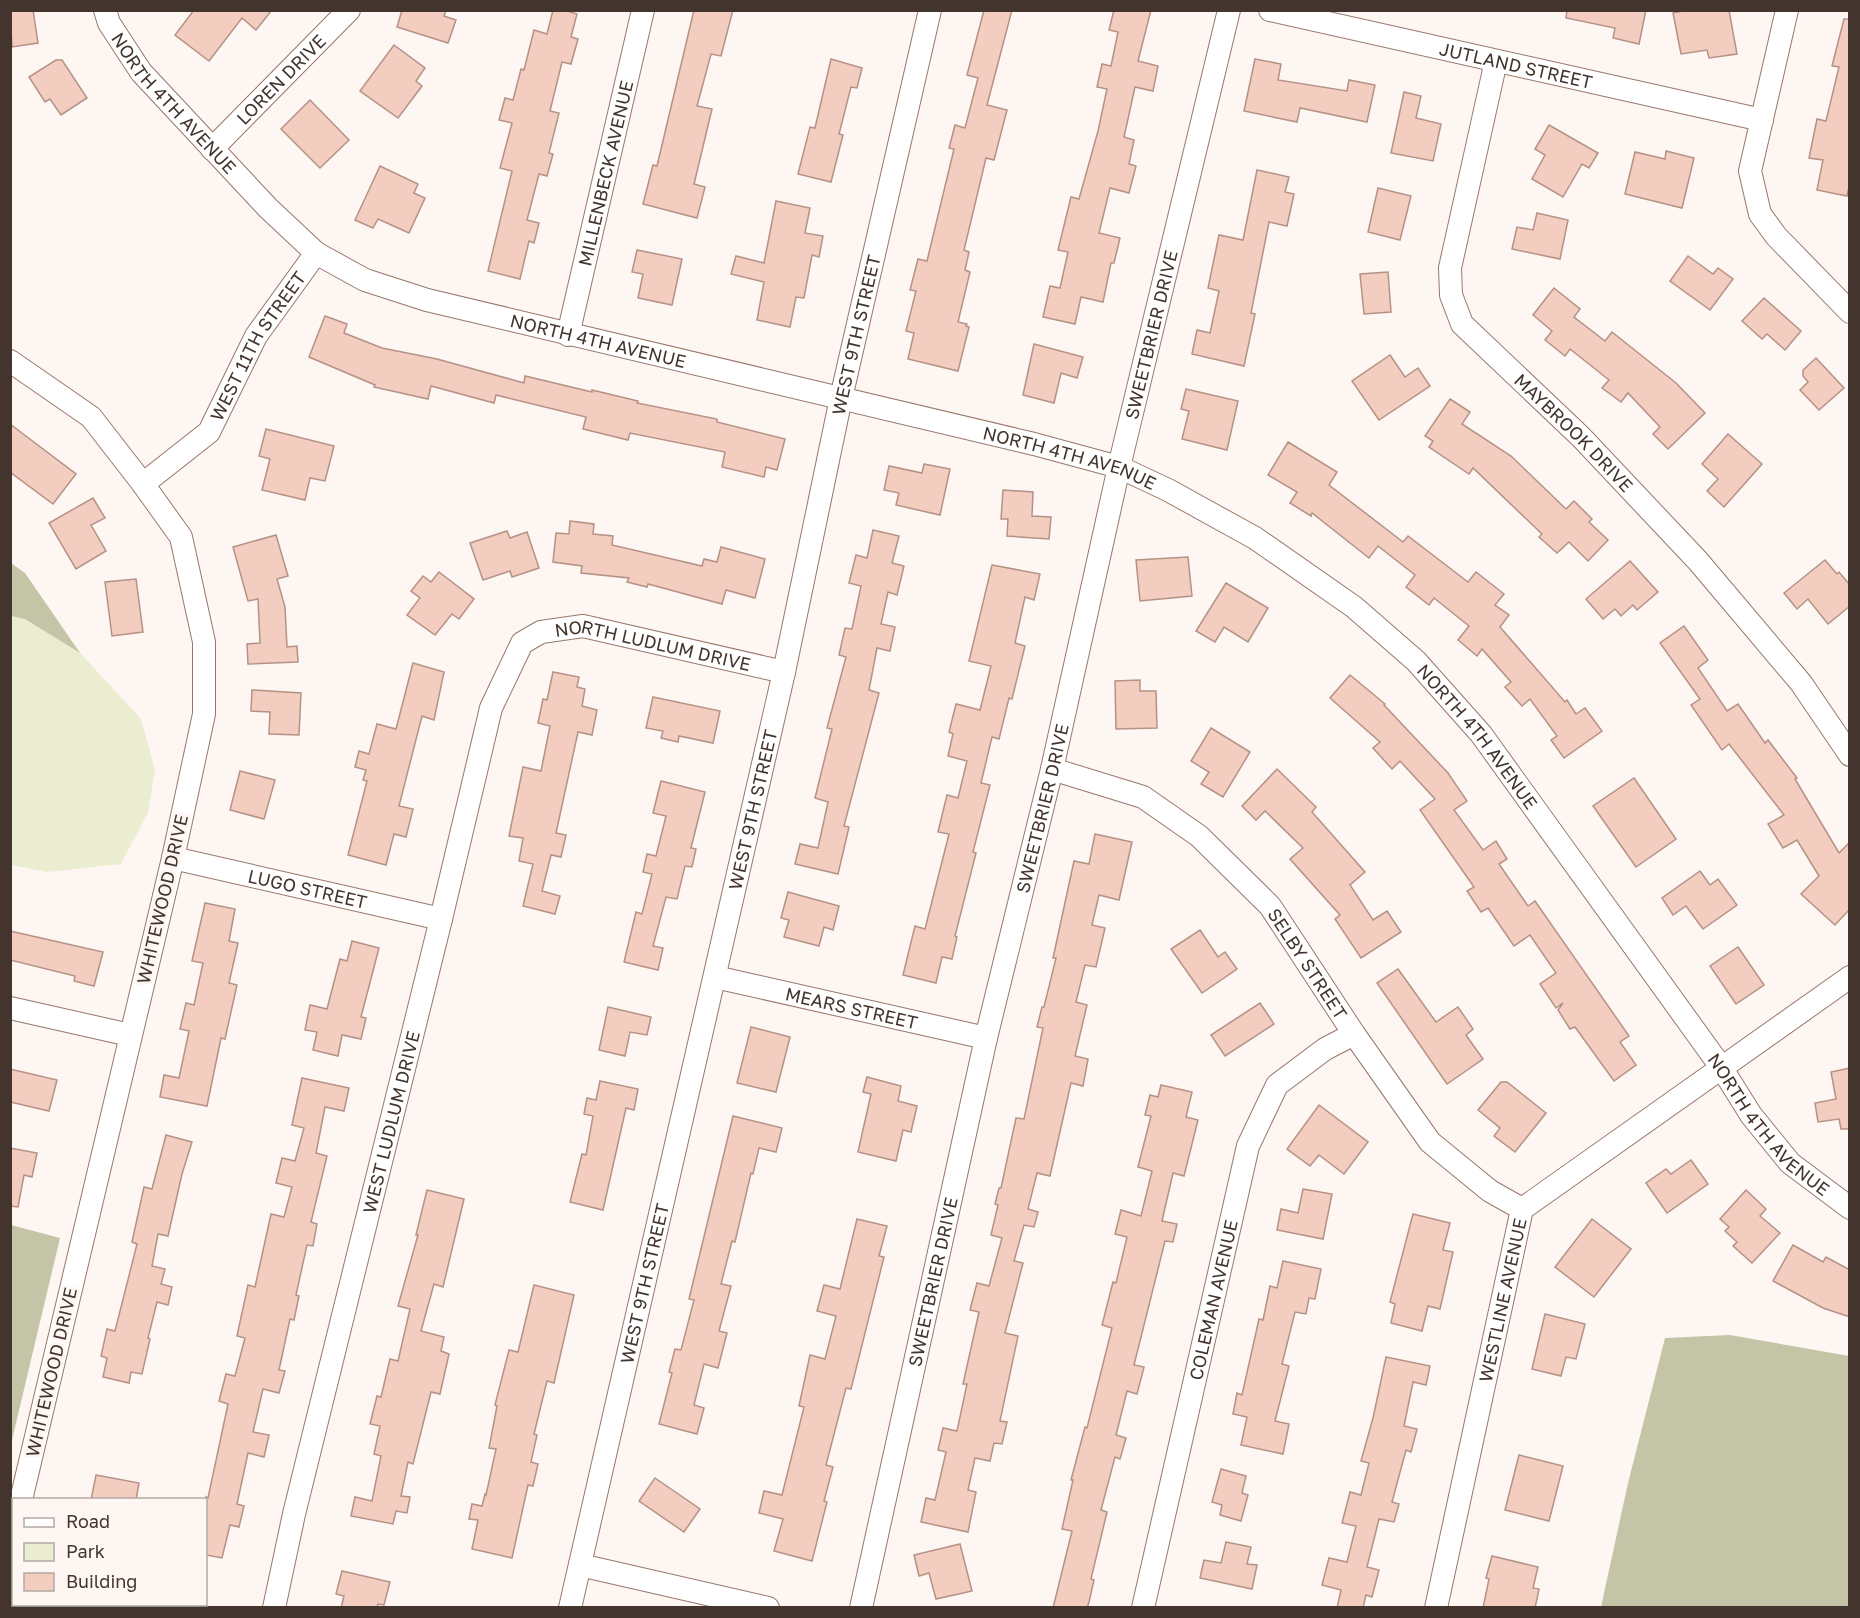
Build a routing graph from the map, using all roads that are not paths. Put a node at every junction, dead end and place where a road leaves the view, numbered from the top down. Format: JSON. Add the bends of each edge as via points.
{"nodes":[{"id":1,"x":105,"y":10,"type":"edge"},
{"id":2,"x":348,"y":10,"type":"edge"},
{"id":3,"x":643,"y":10,"type":"edge"},
{"id":4,"x":930,"y":10,"type":"edge"},
{"id":5,"x":1229,"y":10,"type":"edge"},
{"id":6,"x":1270,"y":10,"type":"edge"},
{"id":7,"x":1787,"y":10,"type":"edge"},
{"id":8,"x":1496,"y":61,"type":"junction"},
{"id":9,"x":1762,"y":120,"type":"junction"},
{"id":10,"x":212,"y":149,"type":"junction"},
{"id":11,"x":316,"y":253,"type":"junction"},
{"id":12,"x":1850,"y":312,"type":"edge"},
{"id":13,"x":568,"y":335,"type":"junction"},
{"id":14,"x":10,"y":361,"type":"edge"},
{"id":15,"x":840,"y":398,"type":"junction"},
{"id":16,"x":1119,"y":468,"type":"junction"},
{"id":17,"x":143,"y":484,"type":"junction"},
{"id":18,"x":522,"y":643,"type":"joint"},
{"id":19,"x":784,"y":672,"type":"junction"},
{"id":20,"x":1850,"y":755,"type":"edge"},
{"id":21,"x":1052,"y":768,"type":"junction"},
{"id":22,"x":173,"y":858,"type":"junction"},
{"id":23,"x":441,"y":919,"type":"junction"},
{"id":24,"x":715,"y":976,"type":"junction"},
{"id":25,"x":1850,"y":977,"type":"edge"},
{"id":26,"x":10,"y":1008,"type":"edge"},
{"id":27,"x":1354,"y":1034,"type":"junction"},
{"id":28,"x":130,"y":1035,"type":"junction"},
{"id":29,"x":986,"y":1038,"type":"junction"},
{"id":30,"x":1721,"y":1067,"type":"junction"},
{"id":31,"x":1850,"y":1208,"type":"edge"},
{"id":32,"x":1522,"y":1209,"type":"junction"},
{"id":33,"x":21,"y":1498,"type":"edge"},
{"id":34,"x":580,"y":1565,"type":"junction"},
{"id":35,"x":274,"y":1608,"type":"edge"},
{"id":36,"x":570,"y":1608,"type":"edge"},
{"id":37,"x":768,"y":1608,"type":"edge"},
{"id":38,"x":861,"y":1608,"type":"edge"},
{"id":39,"x":1143,"y":1608,"type":"edge"},
{"id":40,"x":1437,"y":1608,"type":"edge"}],
"edges":[{"from":1,"to":10,"type":"street","name":"NORTH 4TH AVENUE","via":[[109,23],[141,72]]},
{"from":2,"to":10,"type":"street","name":"LOREN DRIVE"},
{"from":3,"to":13,"type":"street","name":"MILLENBECK AVENUE"},
{"from":4,"to":15,"type":"street","name":"WEST 9TH STREET"},
{"from":5,"to":16,"type":"street","name":"SWEETBRIER DRIVE"},
{"from":6,"to":8,"type":"street","name":"JUTLAND STREET"},
{"from":7,"to":9,"type":"street"},
{"from":8,"to":9,"type":"street","name":"JUTLAND STREET"},
{"from":8,"to":20,"type":"street","name":"MAYBROOK DRIVE","via":[[1450,268],[1451,295],[1462,324],[1581,437],[1705,569],[1801,683]]},
{"from":9,"to":12,"type":"street","via":[[1750,171],[1760,214],[1776,236]]},
{"from":10,"to":11,"type":"street","name":"NORTH 4TH AVENUE"},
{"from":11,"to":13,"type":"street","name":"NORTH 4TH AVENUE","via":[[365,280],[427,300]]},
{"from":11,"to":17,"type":"street","name":"WEST 11TH STREET","via":[[256,336],[209,432]]},
{"from":13,"to":15,"type":"street","name":"NORTH 4TH AVENUE"},
{"from":14,"to":17,"type":"street","name":"WHITEWOOD DRIVE","via":[[91,417]]},
{"from":15,"to":16,"type":"street","name":"NORTH 4TH AVENUE"},
{"from":15,"to":19,"type":"street","name":"WEST 9TH STREET"},
{"from":16,"to":21,"type":"street","name":"SWEETBRIER DRIVE"},
{"from":16,"to":30,"type":"street","name":"NORTH 4TH AVENUE","via":[[1255,538],[1354,607],[1416,661],[1481,734]]},
{"from":17,"to":22,"type":"street","name":"WHITEWOOD DRIVE","via":[[181,537],[204,642],[204,714]]},
{"from":18,"to":19,"type":"street","name":"NORTH LUDLUM DRIVE","via":[[541,632],[583,626]]},
{"from":18,"to":23,"type":"street","name":"WEST LUDLUM DRIVE","via":[[491,708]]},
{"from":19,"to":24,"type":"street","name":"WEST 9TH STREET"},
{"from":21,"to":27,"type":"street","name":"SELBY STREET","via":[[1143,797],[1199,836],[1270,906]]},
{"from":21,"to":29,"type":"street","name":"SWEETBRIER DRIVE"},
{"from":22,"to":23,"type":"street","name":"LUGO STREET"},
{"from":22,"to":28,"type":"street","name":"WHITEWOOD DRIVE"},
{"from":23,"to":35,"type":"street","name":"WEST LUDLUM DRIVE"},
{"from":24,"to":29,"type":"street","name":"MEARS STREET"},
{"from":24,"to":34,"type":"street","name":"WEST 9TH STREET"},
{"from":25,"to":30,"type":"street","name":"WESTLINE AVENUE"},
{"from":26,"to":28,"type":"street"},
{"from":27,"to":32,"type":"street","name":"SELBY STREET","via":[[1430,1142],[1491,1191]]},
{"from":27,"to":39,"type":"street","name":"COLEMAN AVENUE","via":[[1325,1049],[1277,1086],[1248,1146]]},
{"from":28,"to":33,"type":"street","name":"WHITEWOOD DRIVE"},
{"from":29,"to":38,"type":"street","name":"SWEETBRIER DRIVE"},
{"from":30,"to":31,"type":"street","name":"NORTH 4TH AVENUE","via":[[1751,1114],[1790,1163]]},
{"from":30,"to":32,"type":"street","name":"WESTLINE AVENUE"},
{"from":32,"to":40,"type":"street","name":"WESTLINE AVENUE"},
{"from":34,"to":36,"type":"street","name":"WEST 9TH STREET"},
{"from":34,"to":37,"type":"street"}]}
